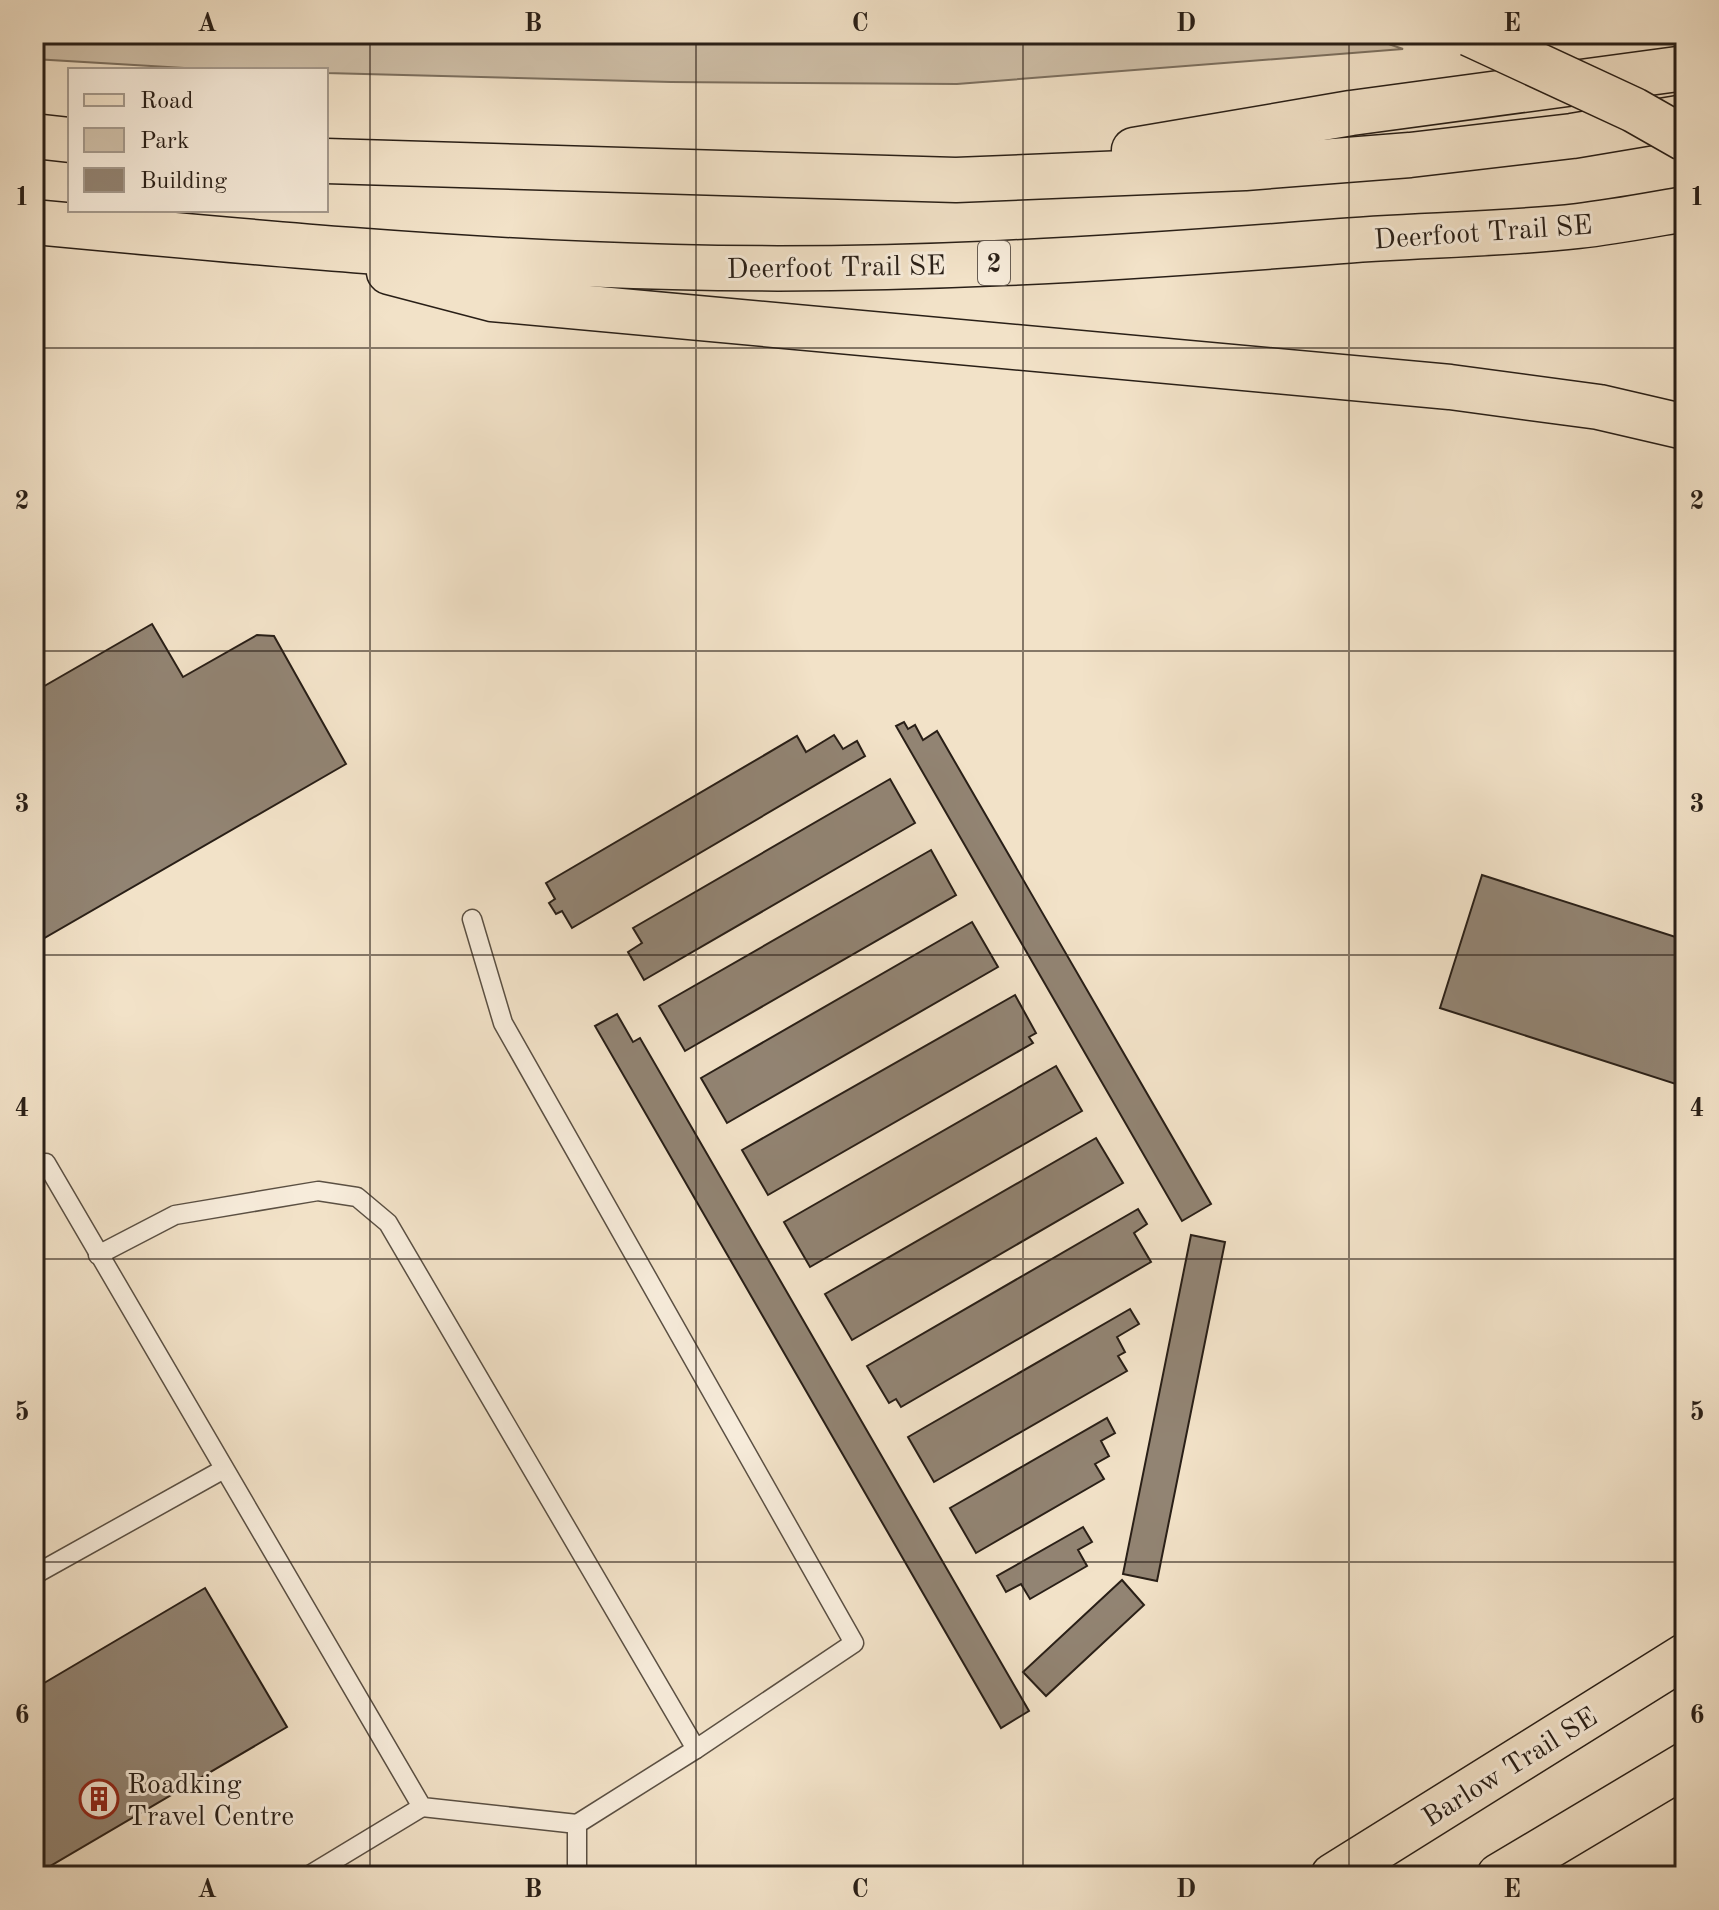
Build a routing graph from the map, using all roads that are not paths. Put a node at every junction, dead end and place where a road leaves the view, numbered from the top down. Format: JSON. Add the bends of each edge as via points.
{"nodes":[{"id":1,"x":1470,"y":34,"type":"edge"},
{"id":2,"x":1685,"y":68,"type":"edge"},
{"id":3,"x":1685,"y":117,"type":"edge"},
{"id":4,"x":34,"y":136,"type":"edge"},
{"id":5,"x":1685,"y":139,"type":"edge"},
{"id":6,"x":68,"y":140,"type":"edge"},
{"id":7,"x":328,"y":161,"type":"edge"},
{"id":8,"x":956,"y":180,"type":"junction"},
{"id":9,"x":1685,"y":209,"type":"edge"},
{"id":10,"x":34,"y":222,"type":"edge"},
{"id":11,"x":298,"y":247,"type":"junction"},
{"id":12,"x":1685,"y":427,"type":"edge"},
{"id":13,"x":472,"y":919,"type":"dead end"},
{"id":14,"x":46,"y":1163,"type":"dead end"},
{"id":15,"x":98,"y":1255,"type":"junction"},
{"id":16,"x":224,"y":1469,"type":"junction"},
{"id":17,"x":34,"y":1575,"type":"edge"},
{"id":18,"x":1685,"y":1656,"type":"edge"},
{"id":19,"x":696,"y":1749,"type":"junction"},
{"id":20,"x":1685,"y":1765,"type":"edge"},
{"id":21,"x":422,"y":1807,"type":"junction"},
{"id":22,"x":577,"y":1824,"type":"junction"},
{"id":23,"x":308,"y":1876,"type":"edge"},
{"id":24,"x":577,"y":1876,"type":"edge"},
{"id":25,"x":1333,"y":1876,"type":"edge"},
{"id":26,"x":1499,"y":1876,"type":"edge"}],
"edges":[{"from":1,"to":5,"type":"main road","bridge":true},
{"from":2,"to":8,"type":"main road","via":[[1351,113]]},
{"from":3,"to":8,"type":"main road","via":[[1410,155]]},
{"from":4,"to":6,"type":"main road"},
{"from":7,"to":8,"type":"main road"},
{"from":9,"to":11,"type":"main road","name":"Deerfoot Trail SE","number":"2","via":[[1578,226],[1127,258],[897,267],[645,266]]},
{"from":10,"to":11,"type":"main road","name":"Deerfoot Trail SE","number":"2"},
{"from":11,"to":12,"type":"main road","via":[[492,299],[1450,387],[1599,407]]},
{"from":13,"to":19,"type":"lane","via":[[503,1023],[854,1643]]},
{"from":14,"to":15,"type":"lane"},
{"from":15,"to":16,"type":"lane"},
{"from":15,"to":19,"type":"lane","via":[[175,1215],[318,1191],[357,1197],[388,1223]]},
{"from":16,"to":17,"type":"lane"},
{"from":16,"to":21,"type":"lane"},
{"from":18,"to":25,"type":"main road","name":"Barlow Trail SE"},
{"from":19,"to":22,"type":"lane"},
{"from":20,"to":26,"type":"main road"},
{"from":21,"to":22,"type":"lane"},
{"from":21,"to":23,"type":"lane"},
{"from":22,"to":24,"type":"lane"}]}
